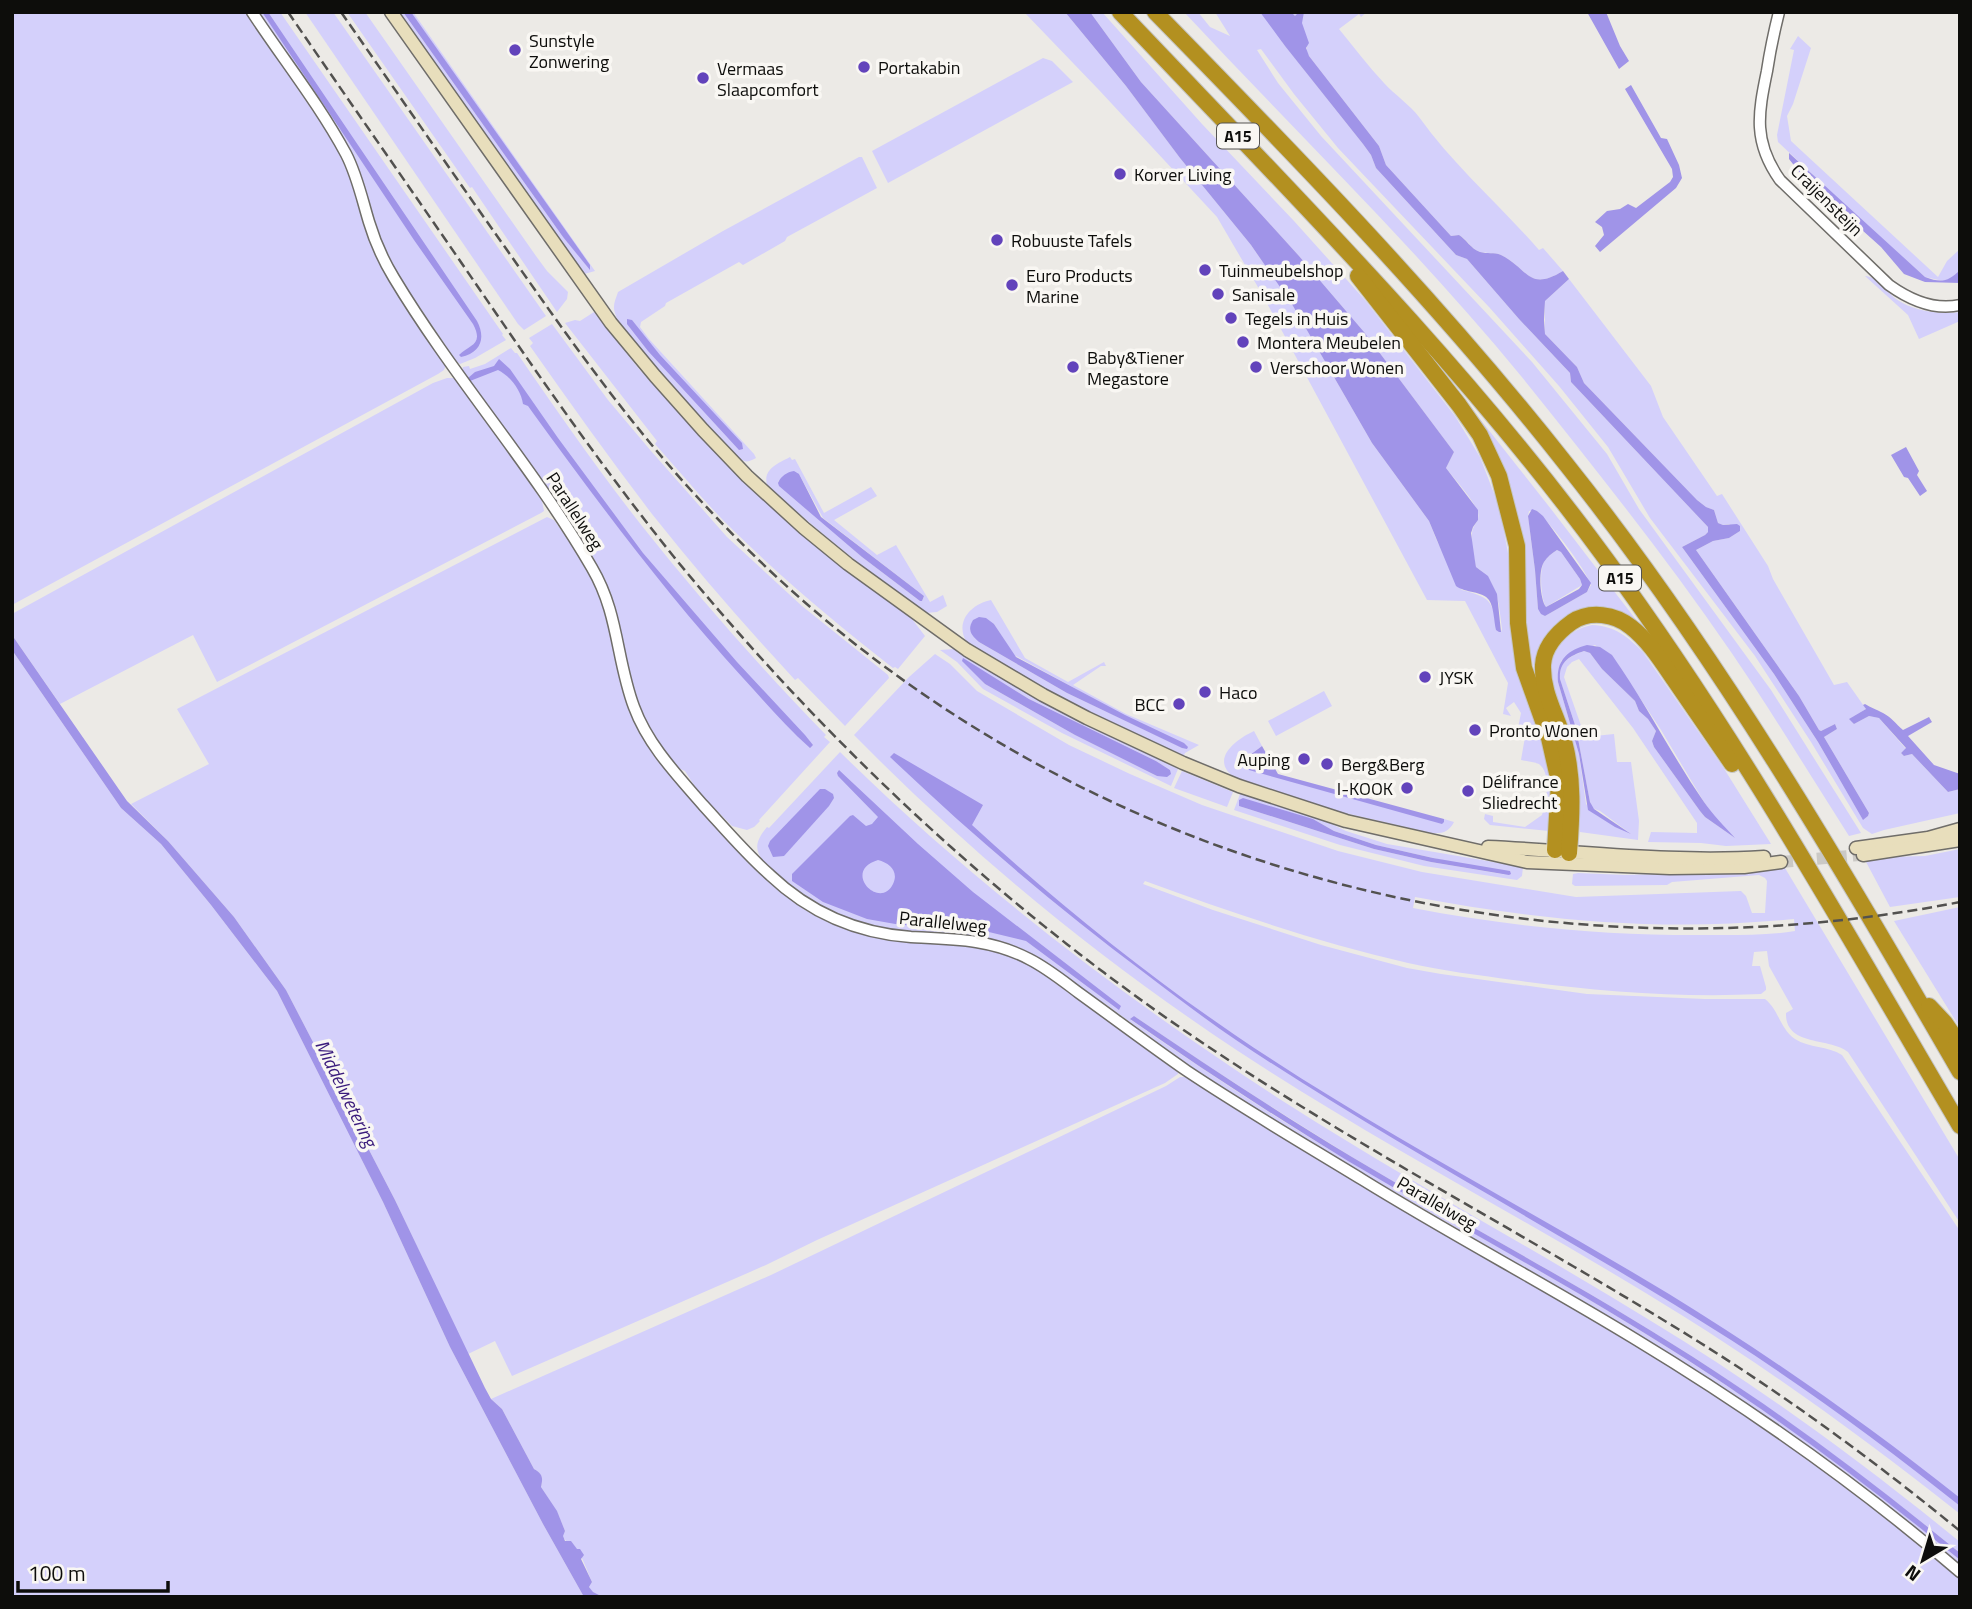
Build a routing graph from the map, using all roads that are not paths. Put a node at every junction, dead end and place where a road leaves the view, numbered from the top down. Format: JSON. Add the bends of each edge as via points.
{"nodes":[{"id":1,"x":252,"y":12,"type":"edge"},
{"id":2,"x":391,"y":12,"type":"edge"},
{"id":3,"x":1120,"y":12,"type":"edge"},
{"id":4,"x":1155,"y":12,"type":"edge"},
{"id":5,"x":1779,"y":12,"type":"edge"},
{"id":6,"x":1356,"y":260,"type":"junction"},
{"id":7,"x":1960,"y":305,"type":"edge"},
{"id":8,"x":1960,"y":830,"type":"edge"},
{"id":9,"x":1960,"y":840,"type":"edge"},
{"id":10,"x":1560,"y":855,"type":"junction"},
{"id":11,"x":1779,"y":859,"type":"tunnel mouth"},
{"id":12,"x":1843,"y":928,"type":"junction"},
{"id":13,"x":1910,"y":986,"type":"junction"},
{"id":14,"x":1960,"y":1045,"type":"edge"},
{"id":15,"x":1960,"y":1072,"type":"edge"},
{"id":16,"x":1960,"y":1126,"type":"edge"},
{"id":17,"x":1960,"y":1572,"type":"edge"}],
"edges":[{"from":1,"to":17,"type":"street","name":"Parallelweg","via":[[346,153],[376,243],[398,285],[591,567],[612,614],[631,701],[647,734],[676,774],[774,879],[822,914],[859,929],[977,940],[1029,959],[1187,1070],[1734,1402],[1829,1468]]},
{"from":2,"to":10,"type":"main road","via":[[611,323],[655,376],[747,477],[848,564],[940,632],[1087,718],[1239,786],[1346,821],[1460,845]]},
{"from":3,"to":6,"type":"highway","number":"A15"},
{"from":4,"to":13,"type":"highway","number":"A15","via":[[1428,299],[1567,465],[1705,655]]},
{"from":5,"to":7,"type":"street","name":"Craijensteijn","via":[[1759,111],[1763,145],[1774,172],[1897,291],[1932,305]]},
{"from":6,"to":10,"type":"highway","number":"A15","via":[[1358,277],[1459,405],[1480,435],[1499,477],[1517,545],[1524,668],[1559,782]]},
{"from":6,"to":12,"type":"highway","number":"A15","via":[[1484,404],[1606,558],[1755,780]]},
{"from":8,"to":9,"type":"main road","via":[[1858,851]]},
{"from":10,"to":11,"type":"main road"},
{"from":10,"to":12,"type":"highway","number":"A15","via":[[1572,812],[1570,770],[1544,685],[1543,662],[1551,642],[1576,619],[1595,614],[1615,617],[1650,646],[1808,884]]},
{"from":12,"to":16,"type":"highway","number":"A15"},
{"from":13,"to":14,"type":"highway","number":"A15"},
{"from":13,"to":15,"type":"highway","number":"A15"}]}
